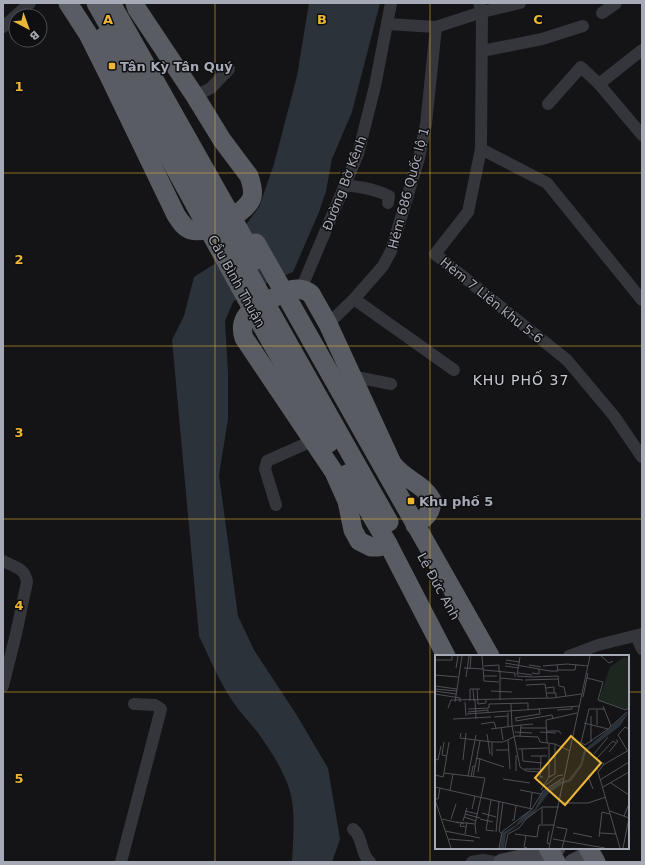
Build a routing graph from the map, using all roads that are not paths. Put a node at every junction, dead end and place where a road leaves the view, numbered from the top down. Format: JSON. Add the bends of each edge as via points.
{"nodes":[{"id":1,"x":30,"y":3,"type":"edge"},
{"id":2,"x":68,"y":3,"type":"edge"},
{"id":3,"x":111,"y":3,"type":"edge"},
{"id":4,"x":123,"y":3,"type":"edge"},
{"id":5,"x":135,"y":3,"type":"edge"},
{"id":6,"x":391,"y":3,"type":"edge"},
{"id":7,"x":520,"y":3,"type":"edge"},
{"id":8,"x":616,"y":3,"type":"edge"},
{"id":9,"x":90,"y":7,"type":"edge"},
{"id":10,"x":481,"y":7,"type":"edge"},
{"id":11,"x":602,"y":13,"type":"dead end"},
{"id":12,"x":387,"y":24,"type":"junction"},
{"id":13,"x":583,"y":26,"type":"dead end"},
{"id":14,"x":3,"y":27,"type":"edge"},
{"id":15,"x":436,"y":27,"type":"junction"},
{"id":16,"x":642,"y":50,"type":"edge"},
{"id":17,"x":482,"y":51,"type":"junction"},
{"id":18,"x":229,"y":69,"type":"dead end"},
{"id":19,"x":598,"y":84,"type":"junction"},
{"id":20,"x":196,"y":96,"type":"junction"},
{"id":21,"x":548,"y":104,"type":"dead end"},
{"id":22,"x":640,"y":127,"type":"edge"},
{"id":23,"x":481,"y":149,"type":"junction"},
{"id":24,"x":345,"y":185,"type":"junction"},
{"id":25,"x":388,"y":203,"type":"dead end"},
{"id":26,"x":301,"y":289,"type":"junction"},
{"id":27,"x":354,"y":299,"type":"junction"},
{"id":28,"x":642,"y":300,"type":"edge"},
{"id":29,"x":328,"y":324,"type":"junction"},
{"id":30,"x":454,"y":370,"type":"dead end"},
{"id":31,"x":351,"y":376,"type":"junction"},
{"id":32,"x":391,"y":384,"type":"dead end"},
{"id":33,"x":314,"y":440,"type":"junction"},
{"id":34,"x":642,"y":456,"type":"edge"},
{"id":35,"x":276,"y":505,"type":"dead end"},
{"id":36,"x":402,"y":521,"type":"junction"},
{"id":37,"x":388,"y":544,"type":"junction"},
{"id":38,"x":3,"y":561,"type":"edge"},
{"id":39,"x":639,"y":635,"type":"edge"},
{"id":40,"x":642,"y":649,"type":"edge"},
{"id":41,"x":445,"y":655,"type":"edge"},
{"id":42,"x":459,"y":655,"type":"edge"},
{"id":43,"x":478,"y":655,"type":"edge"},
{"id":44,"x":489,"y":655,"type":"edge"},
{"id":45,"x":572,"y":655,"type":"edge"},
{"id":46,"x":3,"y":686,"type":"edge"},
{"id":47,"x":134,"y":704,"type":"dead end"},
{"id":48,"x":353,"y":830,"type":"dead end"},
{"id":49,"x":513,"y":849,"type":"edge"},
{"id":50,"x":554,"y":851,"type":"edge"},
{"id":51,"x":594,"y":853,"type":"edge"},
{"id":52,"x":121,"y":862,"type":"edge"},
{"id":53,"x":370,"y":862,"type":"edge"},
{"id":54,"x":472,"y":862,"type":"edge"},
{"id":55,"x":495,"y":862,"type":"edge"},
{"id":56,"x":501,"y":862,"type":"edge"},
{"id":57,"x":568,"y":862,"type":"edge"},
{"id":58,"x":573,"y":862,"type":"edge"},
{"id":59,"x":608,"y":862,"type":"edge"}],
"edges":[{"from":1,"to":14,"type":"street"},
{"from":2,"to":20,"type":"highway","via":[[88,34],[176,215],[189,230],[203,231],[217,226],[244,209],[253,192],[249,176],[222,140]]},
{"from":3,"to":36,"type":"highway","name":"Cầu Bình Thuận","bridge":true},
{"from":4,"to":36,"type":"highway","bridge":true,"via":[[236,208]]},
{"from":5,"to":20,"type":"highway"},
{"from":6,"to":12,"type":"street","name":"Đường Bờ Kênh"},
{"from":7,"to":10,"type":"street"},
{"from":8,"to":11,"type":"street"},
{"from":9,"to":36,"type":"highway","name":"Cầu Bình Thuận","bridge":true},
{"from":9,"to":37,"type":"highway","name":"Cầu Bình Thuận","bridge":true,"via":[[255,314]]},
{"from":10,"to":15,"type":"street"},
{"from":10,"to":17,"type":"street","name":"Hẻm 7 Liên khu 5-6"},
{"from":12,"to":15,"type":"street"},
{"from":12,"to":24,"type":"street","name":"Đường Bờ Kênh","via":[[358,154]]},
{"from":13,"to":17,"type":"street","via":[[542,39]]},
{"from":15,"to":27,"type":"street","name":"Hẻm 686 Quốc lộ 1","via":[[426,124],[419,158],[391,252],[383,266]]},
{"from":16,"to":19,"type":"street"},
{"from":17,"to":23,"type":"street","name":"Hẻm 7 Liên khu 5-6"},
{"from":18,"to":20,"type":"street","via":[[211,88]]},
{"from":19,"to":21,"type":"street","via":[[581,67]]},
{"from":19,"to":22,"type":"street","via":[[631,123]]},
{"from":23,"to":28,"type":"street","via":[[547,183]]},
{"from":23,"to":34,"type":"street","name":"Hẻm 7 Liên khu 5-6","via":[[468,212],[435,254],[567,360],[614,416]]},
{"from":24,"to":25,"type":"street","via":[[389,196]]},
{"from":24,"to":26,"type":"street","name":"Đường Bờ Kênh"},
{"from":26,"to":29,"type":"highway","via":[[311,294]]},
{"from":26,"to":33,"type":"highway","via":[[287,291],[254,308],[246,317],[242,328],[247,344]]},
{"from":27,"to":29,"type":"street","name":"Hẻm 686 Quốc lộ 1"},
{"from":27,"to":30,"type":"street"},
{"from":29,"to":31,"type":"highway"},
{"from":31,"to":32,"type":"street"},
{"from":31,"to":36,"type":"highway","via":[[392,463],[401,474],[424,489],[432,500],[430,512],[424,519]]},
{"from":33,"to":35,"type":"street","via":[[267,461],[266,469]]},
{"from":33,"to":37,"type":"highway","via":[[342,487],[353,530],[359,541],[371,547]]},
{"from":36,"to":42,"type":"highway","name":"Lê Đức Anh"},
{"from":36,"to":43,"type":"highway","name":"Lê Đức Anh"},
{"from":36,"to":44,"type":"highway","name":"Lê Đức Anh"},
{"from":37,"to":41,"type":"highway","name":"Lê Đức Anh"},
{"from":38,"to":46,"type":"street","via":[[23,571],[27,582]]},
{"from":39,"to":40,"type":"street"},
{"from":39,"to":45,"type":"street","via":[[598,645]]},
{"from":47,"to":52,"type":"street","via":[[155,705],[162,709]]},
{"from":48,"to":53,"type":"street","via":[[359,836],[363,853]]},
{"from":49,"to":56,"type":"main road"},
{"from":50,"to":56,"type":"main road"},
{"from":50,"to":57,"type":"highway"},
{"from":51,"to":58,"type":"main road"},
{"from":51,"to":59,"type":"highway"},
{"from":54,"to":55,"type":"street"}]}
